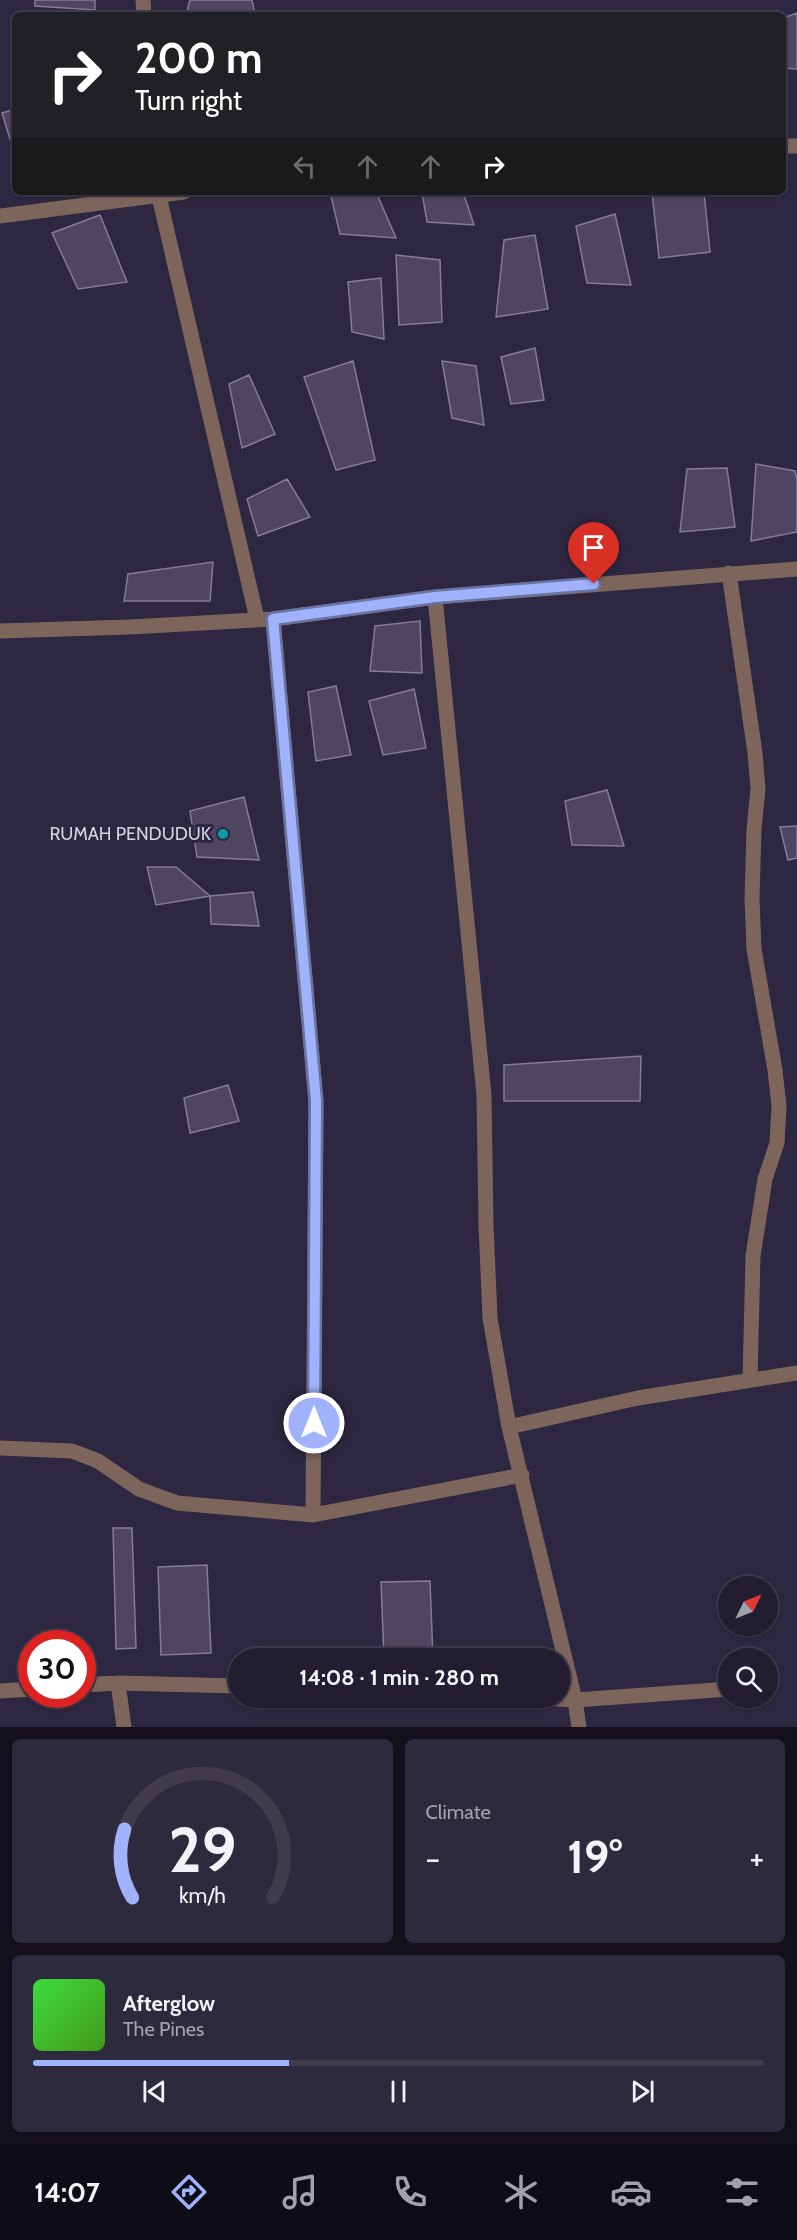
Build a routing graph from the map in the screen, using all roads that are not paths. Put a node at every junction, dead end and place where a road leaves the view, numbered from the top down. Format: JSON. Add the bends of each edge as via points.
{"nodes":[{"id":1,"x":144,"y":195,"type":"edge"},
{"id":2,"x":158,"y":195,"type":"edge"},
{"id":3,"x":0,"y":216,"type":"edge"},
{"id":4,"x":797,"y":569,"type":"edge"},
{"id":5,"x":729,"y":573,"type":"junction"},
{"id":6,"x":435,"y":597,"type":"junction"},
{"id":7,"x":257,"y":619,"type":"junction"},
{"id":8,"x":273,"y":619,"type":"junction"},
{"id":9,"x":0,"y":631,"type":"edge"},
{"id":10,"x":797,"y":1373,"type":"edge"},
{"id":11,"x":750,"y":1380,"type":"junction"},
{"id":12,"x":509,"y":1427,"type":"junction"},
{"id":13,"x":0,"y":1448,"type":"edge"},
{"id":14,"x":522,"y":1475,"type":"junction"},
{"id":15,"x":313,"y":1515,"type":"junction"},
{"id":16,"x":118,"y":1683,"type":"junction"},
{"id":17,"x":96,"y":1684,"type":"edge"},
{"id":18,"x":228,"y":1686,"type":"edge"},
{"id":19,"x":18,"y":1690,"type":"edge"},
{"id":20,"x":718,"y":1690,"type":"edge"},
{"id":21,"x":0,"y":1691,"type":"edge"},
{"id":22,"x":570,"y":1700,"type":"edge"},
{"id":23,"x":575,"y":1700,"type":"junction"},
{"id":24,"x":124,"y":1727,"type":"edge"},
{"id":25,"x":579,"y":1727,"type":"edge"}],
"edges":[{"from":1,"to":3,"type":"street"},
{"from":2,"to":7,"type":"street"},
{"from":4,"to":5,"type":"street"},
{"from":5,"to":6,"type":"street"},
{"from":5,"to":11,"type":"street","via":[[758,789],[752,898],[754,949],[778,1106],[777,1143],[765,1179],[753,1256]]},
{"from":6,"to":8,"type":"street"},
{"from":6,"to":12,"type":"street","via":[[484,1095],[490,1318]]},
{"from":7,"to":8,"type":"street"},
{"from":7,"to":9,"type":"street"},
{"from":8,"to":15,"type":"street","via":[[316,1101]]},
{"from":10,"to":11,"type":"street"},
{"from":11,"to":12,"type":"street","via":[[638,1398]]},
{"from":12,"to":14,"type":"street"},
{"from":13,"to":15,"type":"street","via":[[72,1451],[98,1461],[139,1489],[177,1503]]},
{"from":14,"to":15,"type":"street"},
{"from":14,"to":23,"type":"street"},
{"from":16,"to":17,"type":"street"},
{"from":16,"to":18,"type":"street"},
{"from":16,"to":24,"type":"street"},
{"from":19,"to":21,"type":"street"},
{"from":20,"to":23,"type":"street"},
{"from":22,"to":23,"type":"street"},
{"from":23,"to":25,"type":"street"}]}
